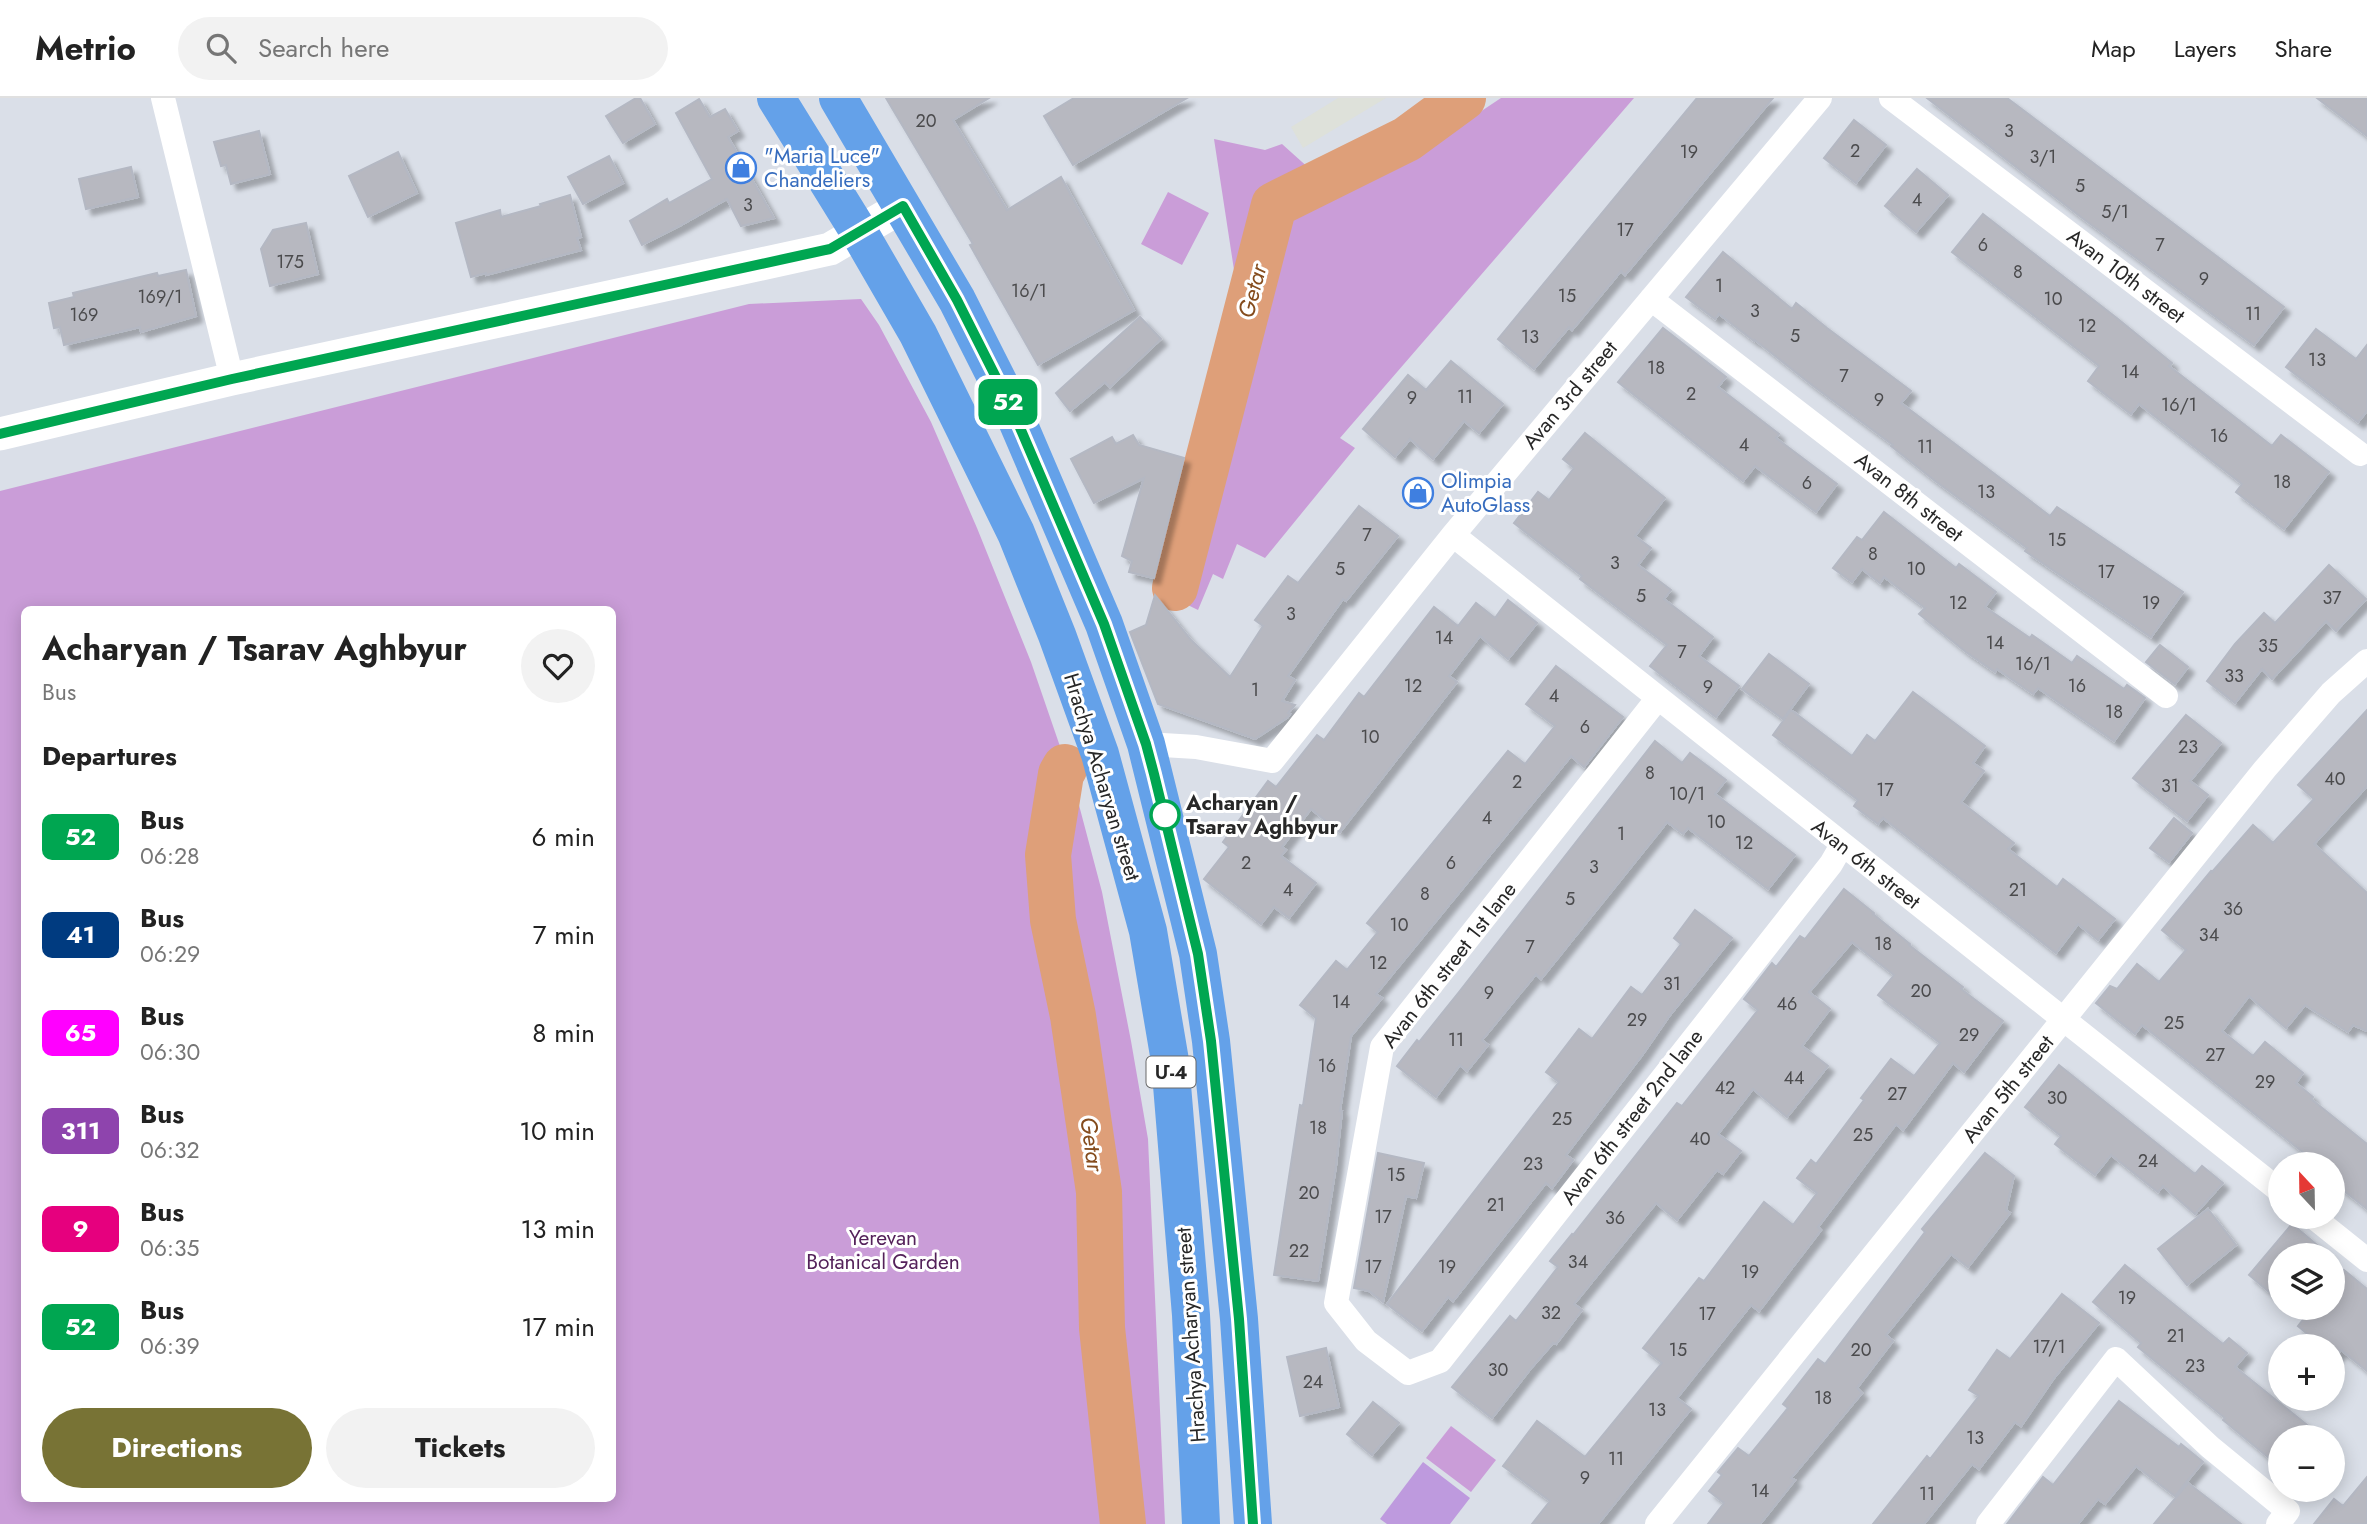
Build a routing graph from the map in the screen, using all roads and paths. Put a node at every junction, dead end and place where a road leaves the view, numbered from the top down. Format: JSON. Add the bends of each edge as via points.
{"nodes":[{"id":1,"x":163,"y":98,"type":"edge"},
{"id":2,"x":776,"y":98,"type":"edge"},
{"id":3,"x":838,"y":98,"type":"edge"},
{"id":4,"x":1820,"y":98,"type":"edge"},
{"id":5,"x":1891,"y":98,"type":"edge"},
{"id":6,"x":903,"y":206,"type":"junction"},
{"id":7,"x":859,"y":232,"type":"junction"},
{"id":8,"x":1651,"y":299,"type":"junction"},
{"id":9,"x":232,"y":379,"type":"junction"},
{"id":10,"x":0,"y":434,"type":"edge"},
{"id":11,"x":2360,"y":454,"type":"dead end"},
{"id":12,"x":1453,"y":535,"type":"junction"},
{"id":13,"x":2367,"y":661,"type":"edge"},
{"id":14,"x":2166,"y":696,"type":"dead end"},
{"id":15,"x":1658,"y":698,"type":"junction"},
{"id":16,"x":1146,"y":744,"type":"junction"},
{"id":17,"x":1842,"y":845,"type":"junction"},
{"id":18,"x":2064,"y":1018,"type":"junction"},
{"id":19,"x":2268,"y":1181,"type":"edge"},
{"id":20,"x":2328,"y":1229,"type":"edge"},
{"id":21,"x":2367,"y":1260,"type":"edge"},
{"id":22,"x":1408,"y":1373,"type":"joint"},
{"id":23,"x":2283,"y":1518,"type":"edge"},
{"id":24,"x":1201,"y":1524,"type":"edge"},
{"id":25,"x":1253,"y":1524,"type":"edge"},
{"id":26,"x":1657,"y":1524,"type":"edge"},
{"id":27,"x":1988,"y":1524,"type":"edge"}],
"edges":[{"from":1,"to":9,"type":"street"},
{"from":2,"to":7,"type":"highway","name":"Hrachya Acharyan street","number":"Մ-4"},
{"from":3,"to":6,"type":"highway","number":"Մ-4"},
{"from":4,"to":8,"type":"street","name":"Avan 3rd street"},
{"from":5,"to":11,"type":"street","name":"Avan 10th street"},
{"from":6,"to":7,"type":"main road"},
{"from":6,"to":16,"type":"highway","number":"Մ-4","via":[[1012,409],[1104,624]]},
{"from":7,"to":9,"type":"main road","via":[[830,249]]},
{"from":7,"to":24,"type":"highway","name":"Hrachya Acharyan street","number":"Մ-4","via":[[918,334],[1016,533],[1100,754],[1122,831],[1148,930],[1170,1060],[1191,1315]]},
{"from":8,"to":12,"type":"street","name":"Avan 3rd street"},
{"from":8,"to":14,"type":"street","name":"Avan 8th street"},
{"from":9,"to":10,"type":"main road"},
{"from":12,"to":15,"type":"street","name":"Avan 6th street"},
{"from":12,"to":16,"type":"street","name":"Avan 3rd street","via":[[1272,761],[1196,747]]},
{"from":13,"to":18,"type":"street","name":"Avan 5th street","via":[[2331,693],[2266,769]]},
{"from":15,"to":17,"type":"street","name":"Avan 6th street"},
{"from":15,"to":22,"type":"street","name":"Avan 6th street 1st lane","via":[[1382,1047],[1336,1303],[1366,1341]]},
{"from":16,"to":25,"type":"highway","number":"Մ-4","via":[[1198,954],[1211,1041],[1239,1319]]},
{"from":17,"to":18,"type":"street","name":"Avan 6th street"},
{"from":17,"to":22,"type":"street","name":"Avan 6th street 2nd lane","via":[[1440,1361]]},
{"from":18,"to":19,"type":"street","name":"Avan 6th street"},
{"from":18,"to":26,"type":"street","name":"Avan 5th street"},
{"from":20,"to":21,"type":"street"},
{"from":23,"to":27,"type":"street","via":[[2116,1359]]}]}
